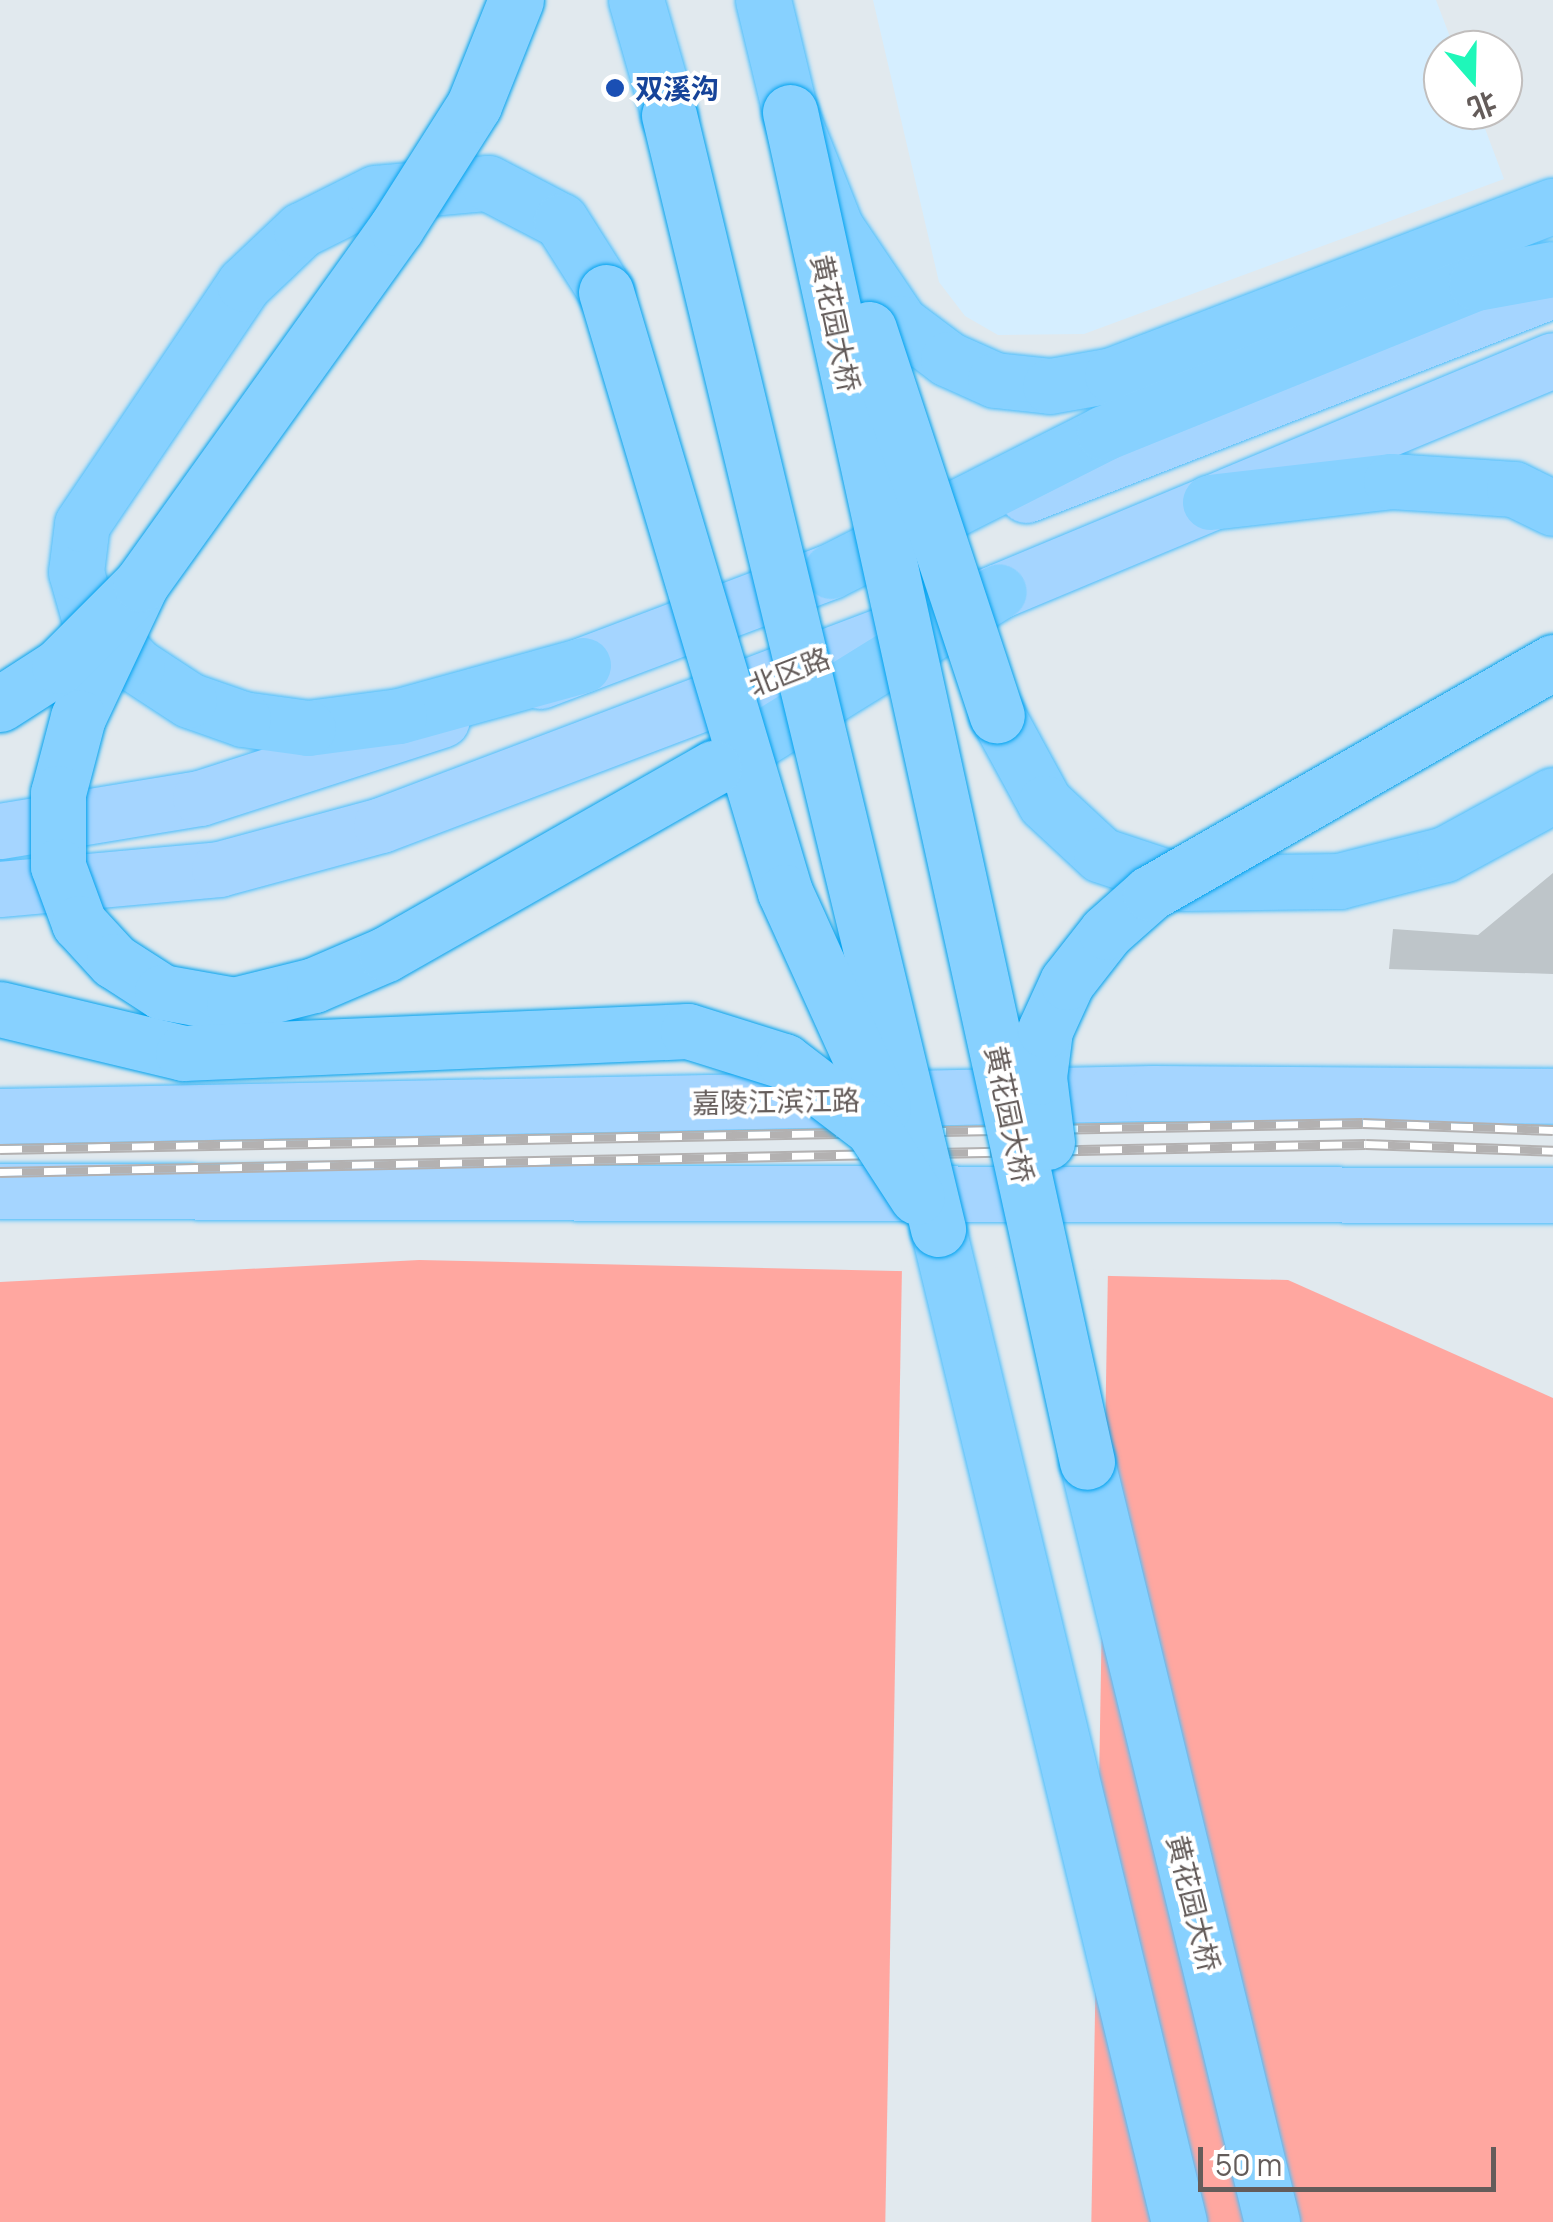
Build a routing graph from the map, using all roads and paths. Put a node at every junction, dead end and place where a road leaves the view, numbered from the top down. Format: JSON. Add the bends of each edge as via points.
{"nodes":[{"id":1,"x":516,"y":0,"type":"edge"},
{"id":2,"x":636,"y":0,"type":"edge"},
{"id":3,"x":764,"y":2,"type":"edge"},
{"id":4,"x":790,"y":112,"type":"junction"},
{"id":5,"x":1553,"y":206,"type":"edge"},
{"id":6,"x":836,"y":228,"type":"junction"},
{"id":7,"x":1553,"y":269,"type":"edge"},
{"id":8,"x":1553,"y":290,"type":"edge"},
{"id":9,"x":1553,"y":360,"type":"edge"},
{"id":10,"x":1534,"y":498,"type":"edge"},
{"id":11,"x":1210,"y":502,"type":"junction"},
{"id":12,"x":831,"y":572,"type":"junction"},
{"id":13,"x":141,"y":584,"type":"junction"},
{"id":14,"x":999,"y":591,"type":"junction"},
{"id":15,"x":1553,"y":662,"type":"edge"},
{"id":16,"x":583,"y":664,"type":"junction"},
{"id":17,"x":0,"y":704,"type":"edge"},
{"id":18,"x":1553,"y":795,"type":"edge"},
{"id":19,"x":122,"y":814,"type":"junction"},
{"id":20,"x":0,"y":831,"type":"edge"},
{"id":21,"x":0,"y":849,"type":"edge"},
{"id":22,"x":15,"y":879,"type":"edge"},
{"id":23,"x":0,"y":1009,"type":"edge"},
{"id":24,"x":1553,"y":1096,"type":"edge"},
{"id":25,"x":0,"y":1116,"type":"edge"},
{"id":26,"x":0,"y":1192,"type":"edge"},
{"id":27,"x":1553,"y":1196,"type":"edge"},
{"id":28,"x":938,"y":1230,"type":"junction"},
{"id":29,"x":1087,"y":1462,"type":"junction"},
{"id":30,"x":1179,"y":2222,"type":"edge"},
{"id":31,"x":1272,"y":2222,"type":"edge"}],
"edges":[{"from":1,"to":13,"type":"highway","bridge":true,"via":[[474,105],[396,228]]},
{"from":2,"to":28,"type":"highway","bridge":true},
{"from":3,"to":4,"type":"highway","name":"黄花园大桥"},
{"from":4,"to":6,"type":"highway","bridge":true},
{"from":4,"to":29,"type":"highway","name":"黄花园大桥","bridge":true},
{"from":5,"to":6,"type":"highway","via":[[1112,376],[1050,386],[995,380],[948,359],[900,323]]},
{"from":6,"to":18,"type":"highway","bridge":true,"via":[[997,715],[1045,803],[1101,856],[1185,883],[1339,882],[1445,854]]},
{"from":7,"to":12,"type":"highway","via":[[1476,282],[1104,433]]},
{"from":8,"to":12,"type":"main road"},
{"from":9,"to":11,"type":"main road","name":"北区路"},
{"from":10,"to":11,"type":"highway","via":[[1391,481]]},
{"from":11,"to":14,"type":"main road","name":"北区路"},
{"from":12,"to":16,"type":"main road"},
{"from":13,"to":14,"type":"highway","bridge":true,"via":[[78,718],[58,793],[58,866],[79,923],[114,961],[162,992],[234,1005],[314,985],[386,954],[714,768]]},
{"from":13,"to":17,"type":"highway","bridge":true,"via":[[59,666]]},
{"from":14,"to":22,"type":"main road","name":"北区路","via":[[302,850],[218,869]]},
{"from":15,"to":29,"type":"highway","bridge":true,"via":[[1150,893],[1066,982],[1045,1030],[1039,1077]]},
{"from":16,"to":19,"type":"main road","via":[[356,754]]},
{"from":16,"to":28,"type":"highway","bridge":true,"via":[[398,716],[308,728],[244,719],[188,700],[137,666],[88,614],[76,572],[82,524],[244,284],[301,230],[375,192],[488,182],[561,220],[606,292],[785,892]]},
{"from":19,"to":20,"type":"main road"},
{"from":19,"to":21,"type":"main road","via":[[19,834]]},
{"from":23,"to":28,"type":"highway","bridge":true,"via":[[183,1053],[688,1031],[784,1061],[872,1128]]},
{"from":24,"to":25,"type":"main road","name":"嘉陵江滨江路","via":[[1133,1094]]},
{"from":26,"to":27,"type":"main road"},
{"from":28,"to":30,"type":"highway"},
{"from":29,"to":31,"type":"highway","name":"黄花园大桥"}]}
